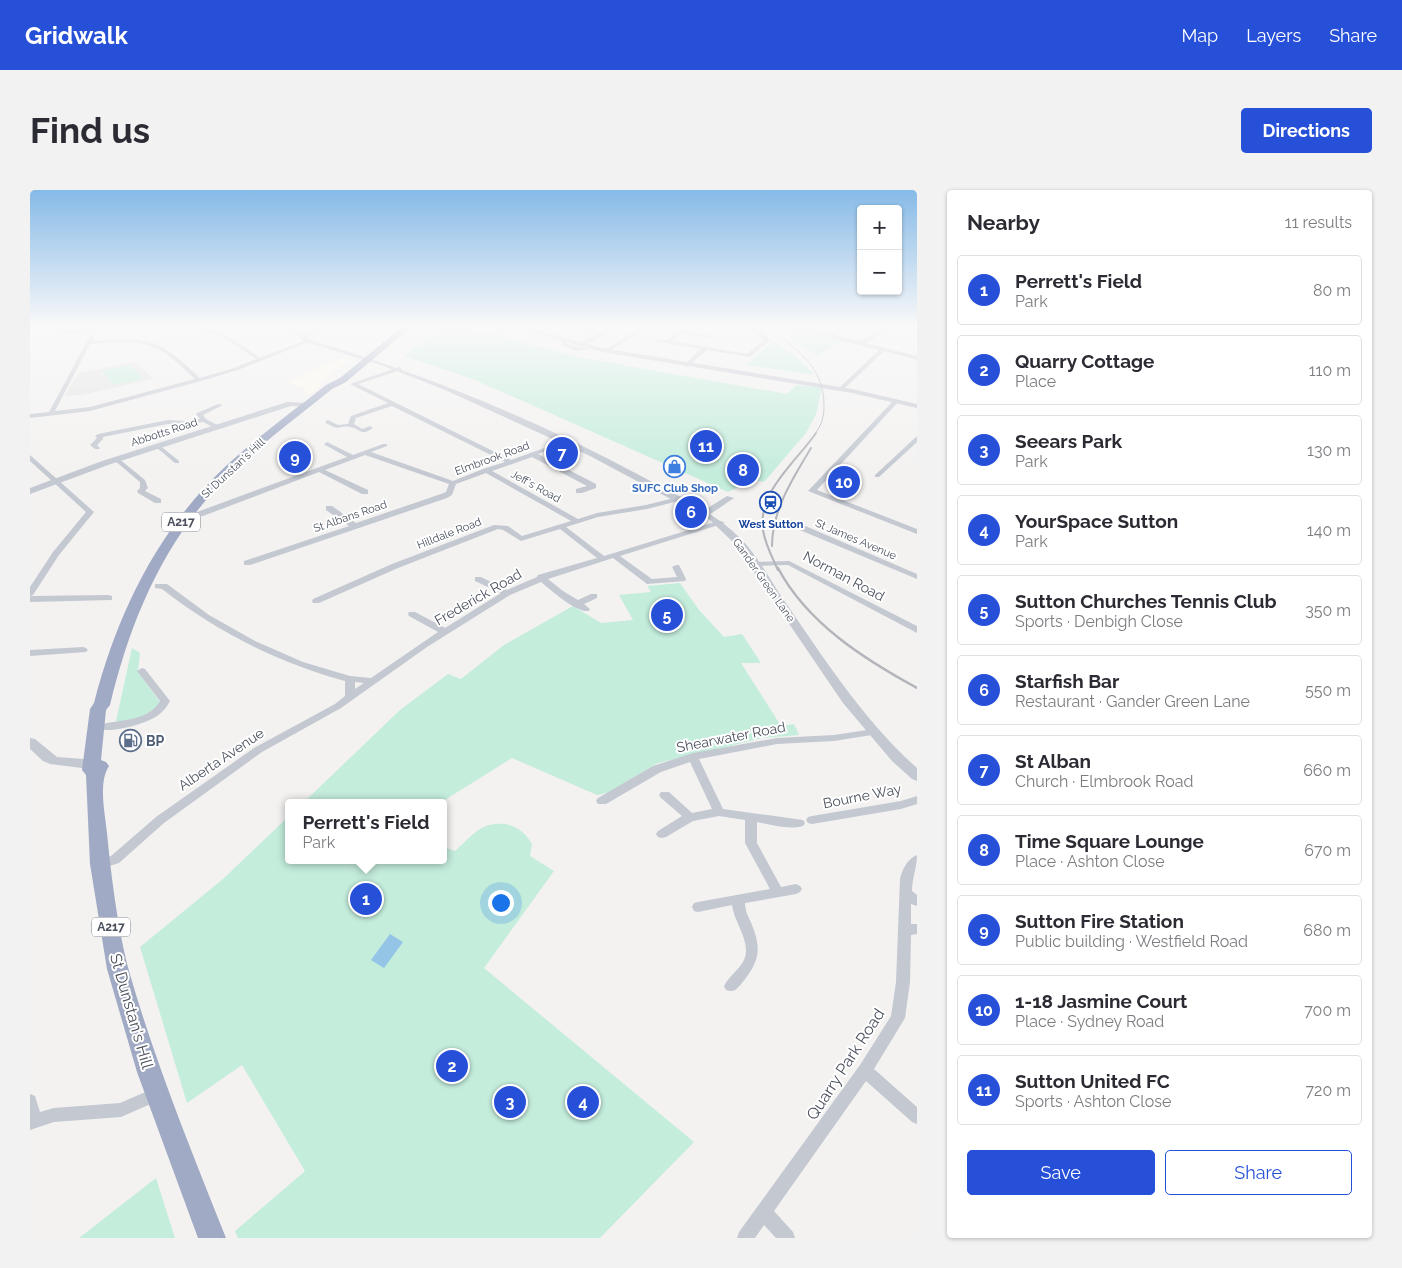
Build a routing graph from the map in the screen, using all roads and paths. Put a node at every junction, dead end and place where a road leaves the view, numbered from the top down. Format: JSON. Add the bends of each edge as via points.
{"nodes":[{"id":1,"x":72,"y":376,"type":"edge"},
{"id":2,"x":194,"y":376,"type":"edge"},
{"id":3,"x":214,"y":376,"type":"edge"},
{"id":4,"x":340,"y":376,"type":"edge"},
{"id":5,"x":378,"y":376,"type":"edge"},
{"id":6,"x":417,"y":376,"type":"edge"},
{"id":7,"x":757,"y":376,"type":"edge"},
{"id":8,"x":854,"y":376,"type":"edge"},
{"id":9,"x":199,"y":380,"type":"junction"},
{"id":10,"x":840,"y":389,"type":"junction"},
{"id":11,"x":896,"y":401,"type":"junction"},
{"id":12,"x":392,"y":404,"type":"junction"},
{"id":13,"x":220,"y":405,"type":"dead end"},
{"id":14,"x":308,"y":405,"type":"junction"},
{"id":15,"x":917,"y":406,"type":"edge"},
{"id":16,"x":52,"y":412,"type":"junction"},
{"id":17,"x":30,"y":416,"type":"edge"},
{"id":18,"x":204,"y":420,"type":"junction"},
{"id":19,"x":328,"y":422,"type":"dead end"},
{"id":20,"x":351,"y":425,"type":"junction"},
{"id":21,"x":217,"y":427,"type":"junction"},
{"id":22,"x":370,"y":428,"type":"dead end"},
{"id":23,"x":917,"y":438,"type":"edge"},
{"id":24,"x":566,"y":442,"type":"junction"},
{"id":25,"x":327,"y":444,"type":"dead end"},
{"id":26,"x":385,"y":445,"type":"dead end"},
{"id":27,"x":158,"y":446,"type":"junction"},
{"id":28,"x":96,"y":448,"type":"dead end"},
{"id":29,"x":367,"y":453,"type":"junction"},
{"id":30,"x":532,"y":454,"type":"junction"},
{"id":31,"x":30,"y":457,"type":"edge"},
{"id":32,"x":352,"y":457,"type":"junction"},
{"id":33,"x":116,"y":459,"type":"junction"},
{"id":34,"x":509,"y":461,"type":"junction"},
{"id":35,"x":177,"y":462,"type":"dead end"},
{"id":36,"x":321,"y":470,"type":"junction"},
{"id":37,"x":485,"y":470,"type":"junction"},
{"id":38,"x":877,"y":476,"type":"dead end"},
{"id":39,"x":57,"y":481,"type":"junction"},
{"id":40,"x":453,"y":483,"type":"junction"},
{"id":41,"x":30,"y":491,"type":"edge"},
{"id":42,"x":579,"y":491,"type":"dead end"},
{"id":43,"x":365,"y":492,"type":"dead end"},
{"id":44,"x":679,"y":498,"type":"junction"},
{"id":45,"x":730,"y":498,"type":"dead end"},
{"id":46,"x":158,"y":501,"type":"dead end"},
{"id":47,"x":329,"y":508,"type":"dead end"},
{"id":48,"x":706,"y":513,"type":"junction"},
{"id":49,"x":200,"y":514,"type":"dead end"},
{"id":50,"x":577,"y":521,"type":"junction"},
{"id":51,"x":786,"y":522,"type":"dead end"},
{"id":52,"x":721,"y":523,"type":"junction"},
{"id":53,"x":355,"y":526,"type":"junction"},
{"id":54,"x":560,"y":526,"type":"junction"},
{"id":55,"x":917,"y":532,"type":"edge"},
{"id":56,"x":614,"y":555,"type":"junction"},
{"id":57,"x":602,"y":558,"type":"junction"},
{"id":58,"x":247,"y":563,"type":"dead end"},
{"id":59,"x":759,"y":564,"type":"junction"},
{"id":60,"x":676,"y":567,"type":"dead end"},
{"id":61,"x":541,"y":577,"type":"junction"},
{"id":62,"x":917,"y":577,"type":"edge"},
{"id":63,"x":478,"y":579,"type":"dead end"},
{"id":64,"x":158,"y":586,"type":"dead end"},
{"id":65,"x":30,"y":592,"type":"edge"},
{"id":66,"x":507,"y":593,"type":"junction"},
{"id":67,"x":594,"y":596,"type":"dead end"},
{"id":68,"x":109,"y":598,"type":"dead end"},
{"id":69,"x":30,"y":599,"type":"edge"},
{"id":70,"x":316,"y":601,"type":"dead end"},
{"id":71,"x":577,"y":604,"type":"junction"},
{"id":72,"x":586,"y":609,"type":"dead end"},
{"id":73,"x":412,"y":614,"type":"dead end"},
{"id":74,"x":917,"y":630,"type":"edge"},
{"id":75,"x":445,"y":632,"type":"junction"},
{"id":76,"x":83,"y":650,"type":"dead end"},
{"id":77,"x":30,"y":652,"type":"edge"},
{"id":78,"x":142,"y":671,"type":"dead end"},
{"id":79,"x":350,"y":679,"type":"junction"},
{"id":80,"x":374,"y":681,"type":"junction"},
{"id":81,"x":350,"y":697,"type":"junction"},
{"id":82,"x":102,"y":704,"type":"junction"},
{"id":83,"x":103,"y":727,"type":"junction"},
{"id":84,"x":874,"y":732,"type":"junction"},
{"id":85,"x":30,"y":742,"type":"edge"},
{"id":86,"x":93,"y":747,"type":"junction"},
{"id":87,"x":693,"y":757,"type":"junction"},
{"id":88,"x":55,"y":761,"type":"junction"},
{"id":89,"x":96,"y":768,"type":"junction"},
{"id":90,"x":917,"y":776,"type":"edge"},
{"id":91,"x":665,"y":795,"type":"dead end"},
{"id":92,"x":917,"y":800,"type":"edge"},
{"id":93,"x":602,"y":801,"type":"dead end"},
{"id":94,"x":719,"y":812,"type":"junction"},
{"id":95,"x":690,"y":817,"type":"junction"},
{"id":96,"x":751,"y":817,"type":"junction"},
{"id":97,"x":812,"y":820,"type":"dead end"},
{"id":98,"x":799,"y":823,"type":"dead end"},
{"id":99,"x":662,"y":834,"type":"dead end"},
{"id":100,"x":917,"y":860,"type":"edge"},
{"id":101,"x":100,"y":864,"type":"junction"},
{"id":102,"x":796,"y":889,"type":"dead end"},
{"id":103,"x":778,"y":892,"type":"junction"},
{"id":104,"x":911,"y":898,"type":"edge"},
{"id":105,"x":739,"y":899,"type":"junction"},
{"id":106,"x":698,"y":907,"type":"dead end"},
{"id":107,"x":911,"y":929,"type":"edge"},
{"id":108,"x":733,"y":983,"type":"dead end"},
{"id":109,"x":864,"y":1070,"type":"junction"},
{"id":110,"x":157,"y":1094,"type":"junction"},
{"id":111,"x":30,"y":1100,"type":"edge"},
{"id":112,"x":917,"y":1117,"type":"edge"},
{"id":113,"x":32,"y":1122,"type":"edge"},
{"id":114,"x":764,"y":1212,"type":"junction"},
{"id":115,"x":212,"y":1238,"type":"edge"},
{"id":116,"x":745,"y":1238,"type":"edge"},
{"id":117,"x":786,"y":1238,"type":"edge"}],
"edges":[{"from":1,"to":16,"type":"street"},
{"from":2,"to":9,"type":"street"},
{"from":3,"to":9,"type":"street"},
{"from":4,"to":14,"type":"highway","name":"St Dunstan's Hill","number":"A217"},
{"from":5,"to":12,"type":"street","via":[[353,384]]},
{"from":6,"to":24,"type":"street","name":"Gander Green Lane"},
{"from":7,"to":10,"type":"street"},
{"from":8,"to":10,"type":"street"},
{"from":9,"to":16,"type":"street","via":[[90,409]]},
{"from":10,"to":11,"type":"street"},
{"from":11,"to":15,"type":"street"},
{"from":11,"to":55,"type":"street","via":[[812,491]]},
{"from":12,"to":20,"type":"street","via":[[354,416]]},
{"from":12,"to":34,"type":"street"},
{"from":13,"to":18,"type":"street","via":[[199,414]]},
{"from":14,"to":21,"type":"street","name":"Abbotts Road","via":[[290,404]]},
{"from":14,"to":82,"type":"highway","name":"St Dunstan's Hill","number":"A217","via":[[228,470],[173,534],[146,578],[125,622]]},
{"from":16,"to":17,"type":"street"},
{"from":18,"to":21,"type":"street"},
{"from":18,"to":28,"type":"street","via":[[120,430],[98,436],[101,438],[93,445]]},
{"from":19,"to":20,"type":"street","via":[[337,426]]},
{"from":20,"to":22,"type":"street","via":[[362,431]]},
{"from":21,"to":27,"type":"street","name":"Abbotts Road"},
{"from":23,"to":38,"type":"street"},
{"from":24,"to":30,"type":"street","name":"Elmbrook Road"},
{"from":24,"to":44,"type":"street","name":"Gander Green Lane"},
{"from":25,"to":32,"type":"street"},
{"from":26,"to":29,"type":"street"},
{"from":27,"to":33,"type":"street","name":"Abbotts Road"},
{"from":27,"to":35,"type":"street"},
{"from":29,"to":32,"type":"street"},
{"from":29,"to":40,"type":"street"},
{"from":30,"to":34,"type":"street","name":"Elmbrook Road"},
{"from":30,"to":42,"type":"street","via":[[593,486]]},
{"from":31,"to":39,"type":"street"},
{"from":32,"to":36,"type":"street"},
{"from":33,"to":39,"type":"street","name":"Abbotts Road"},
{"from":33,"to":46,"type":"street","via":[[144,481],[141,491]]},
{"from":34,"to":37,"type":"street","name":"Elmbrook Road"},
{"from":36,"to":43,"type":"street"},
{"from":36,"to":49,"type":"street"},
{"from":37,"to":40,"type":"street","name":"Elmbrook Road"},
{"from":37,"to":50,"type":"street","name":"Jeff's Road"},
{"from":39,"to":41,"type":"street","name":"Abbotts Road"},
{"from":39,"to":65,"type":"street","via":[[90,512]]},
{"from":40,"to":53,"type":"street","name":"St Albans Road","via":[[444,496]]},
{"from":44,"to":48,"type":"street","name":"Gander Green Lane"},
{"from":44,"to":50,"type":"street","name":"Hilldale Road"},
{"from":45,"to":48,"type":"street"},
{"from":47,"to":53,"type":"street"},
{"from":48,"to":52,"type":"street","name":"Gander Green Lane"},
{"from":50,"to":54,"type":"street","name":"Hilldale Road"},
{"from":51,"to":62,"type":"street","name":"St James Avenue"},
{"from":52,"to":56,"type":"street","name":"Frederick Road"},
{"from":52,"to":59,"type":"street","name":"Gander Green Lane"},
{"from":53,"to":58,"type":"street","name":"St Albans Road"},
{"from":54,"to":57,"type":"street"},
{"from":54,"to":70,"type":"street","name":"Hilldale Road","via":[[520,539],[505,528],[492,528]]},
{"from":56,"to":57,"type":"street","name":"Frederick Road"},
{"from":56,"to":60,"type":"street","via":[[650,582],[682,579]]},
{"from":57,"to":61,"type":"street","name":"Frederick Road"},
{"from":59,"to":74,"type":"street","name":"Norman Road","via":[[789,563]]},
{"from":59,"to":84,"type":"street","name":"Gander Green Lane","via":[[846,700]]},
{"from":61,"to":66,"type":"street","name":"Frederick Road"},
{"from":61,"to":71,"type":"street"},
{"from":63,"to":66,"type":"street"},
{"from":64,"to":79,"type":"street","via":[[164,586],[205,618],[275,653]]},
{"from":66,"to":75,"type":"street","name":"Frederick Road"},
{"from":67,"to":71,"type":"street"},
{"from":68,"to":69,"type":"street"},
{"from":71,"to":72,"type":"street"},
{"from":73,"to":75,"type":"street"},
{"from":75,"to":80,"type":"street","name":"Frederick Road"},
{"from":76,"to":77,"type":"street"},
{"from":78,"to":83,"type":"street","via":[[162,696],[163,706],[138,722]]},
{"from":79,"to":80,"type":"street"},
{"from":79,"to":81,"type":"street"},
{"from":80,"to":81,"type":"street","name":"Frederick Road"},
{"from":81,"to":101,"type":"street","name":"Alberta Avenue","via":[[258,750],[178,806],[115,860]]},
{"from":82,"to":83,"type":"highway","name":"St Dunstan's Hill","number":"A217"},
{"from":82,"to":86,"type":"highway","name":"St Dunstan's Hill","number":"A217","via":[[98,709]]},
{"from":83,"to":89,"type":"highway","name":"St Dunstan's Hill","number":"A217"},
{"from":84,"to":87,"type":"street","name":"Shearwater Road","via":[[834,738],[777,740]]},
{"from":84,"to":90,"type":"street","name":"Gander Green Lane"},
{"from":85,"to":88,"type":"street"},
{"from":86,"to":88,"type":"street"},
{"from":86,"to":89,"type":"highway","name":"St Dunstan's Hill","number":"A217"},
{"from":87,"to":93,"type":"street","name":"Shearwater Road","via":[[658,770]]},
{"from":87,"to":94,"type":"street"},
{"from":88,"to":89,"type":"street"},
{"from":89,"to":101,"type":"highway","name":"St Dunstan's Hill","number":"A217"},
{"from":91,"to":95,"type":"street"},
{"from":92,"to":97,"type":"street","name":"Bourne Way"},
{"from":94,"to":95,"type":"street"},
{"from":94,"to":96,"type":"street"},
{"from":95,"to":99,"type":"street"},
{"from":96,"to":98,"type":"street"},
{"from":96,"to":103,"type":"street","via":[[751,843]]},
{"from":100,"to":104,"type":"street","name":"Quarry Park Road","via":[[908,871]]},
{"from":101,"to":110,"type":"highway","name":"St Dunstan's Hill","number":"A217","via":[[118,969]]},
{"from":102,"to":103,"type":"street"},
{"from":103,"to":105,"type":"street"},
{"from":104,"to":107,"type":"street","name":"Quarry Park Road"},
{"from":105,"to":106,"type":"street"},
{"from":105,"to":108,"type":"street","via":[[737,907],[753,948],[749,964]]},
{"from":107,"to":109,"type":"street","name":"Quarry Park Road","via":[[898,1018]]},
{"from":109,"to":112,"type":"street"},
{"from":109,"to":114,"type":"street","name":"Quarry Park Road"},
{"from":110,"to":113,"type":"street","via":[[121,1110],[69,1113]]},
{"from":110,"to":115,"type":"highway","name":"St Dunstan's Hill","number":"A217"},
{"from":111,"to":113,"type":"street"},
{"from":114,"to":116,"type":"street","name":"Quarry Park Road"},
{"from":114,"to":117,"type":"street"}]}
